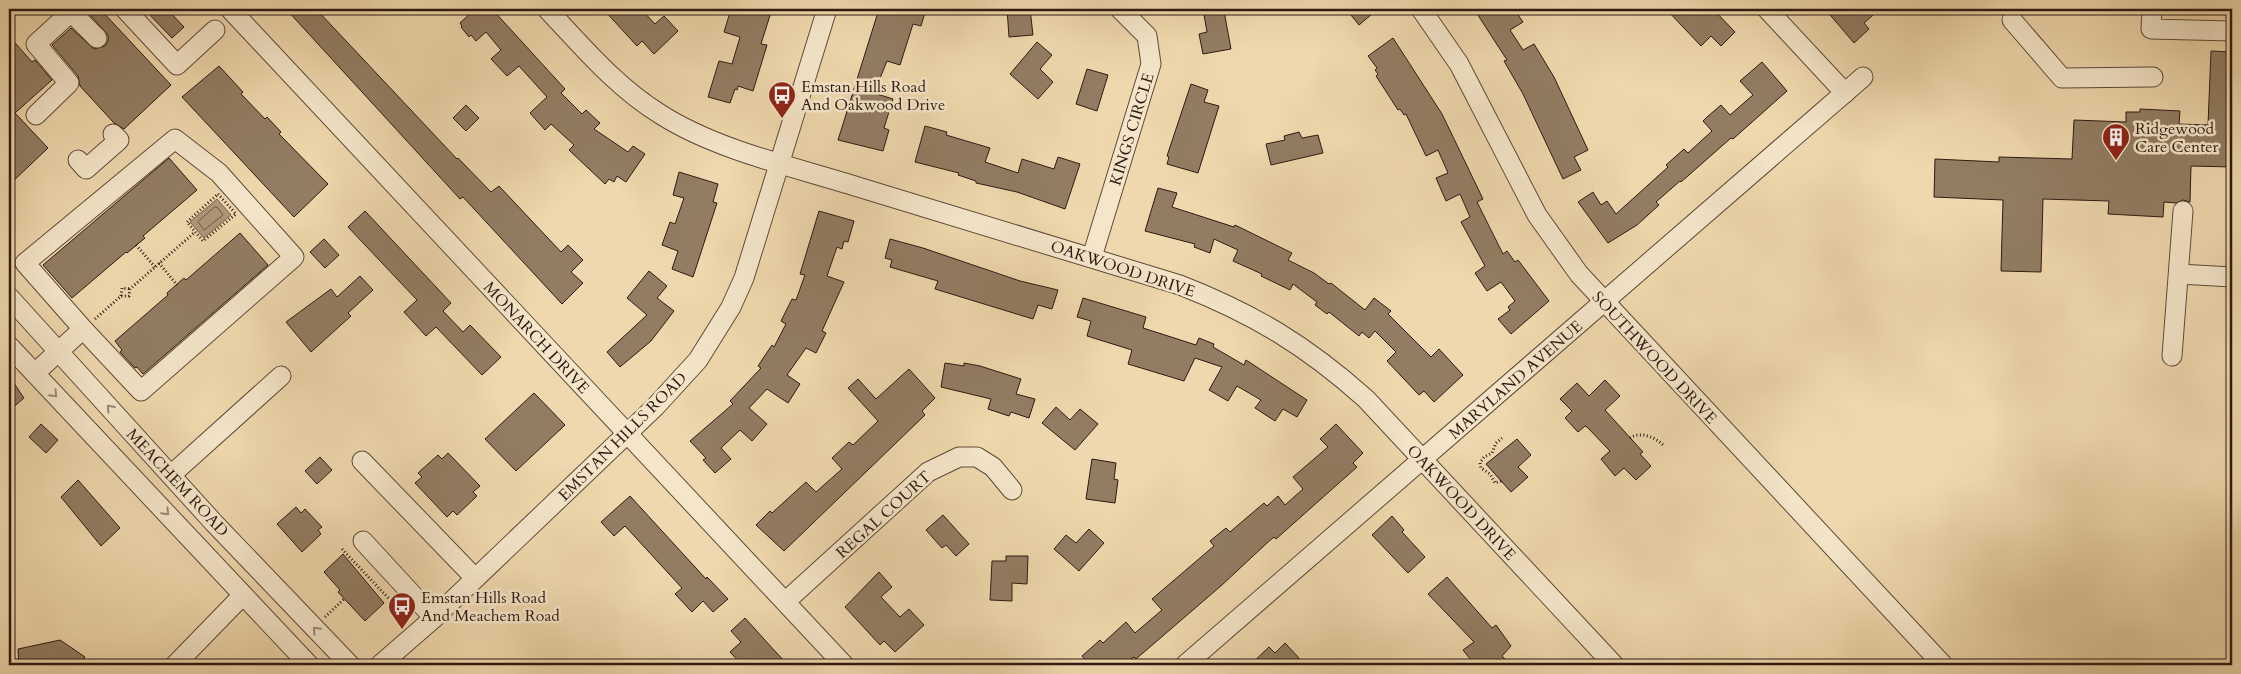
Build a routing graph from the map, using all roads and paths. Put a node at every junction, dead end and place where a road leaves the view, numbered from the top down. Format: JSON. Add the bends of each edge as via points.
{"nodes":[{"id":1,"x":125,"y":9,"type":"edge"},
{"id":2,"x":230,"y":9,"type":"edge"},
{"id":3,"x":547,"y":9,"type":"edge"},
{"id":4,"x":827,"y":9,"type":"edge"},
{"id":5,"x":1120,"y":9,"type":"edge"},
{"id":6,"x":1421,"y":9,"type":"edge"},
{"id":7,"x":1766,"y":9,"type":"edge"},
{"id":8,"x":2152,"y":9,"type":"edge"},
{"id":9,"x":2012,"y":20,"type":"dead end"},
{"id":10,"x":214,"y":30,"type":"dead end"},
{"id":11,"x":2232,"y":32,"type":"edge"},
{"id":12,"x":98,"y":38,"type":"dead end"},
{"id":13,"x":1864,"y":77,"type":"dead end"},
{"id":14,"x":2153,"y":78,"type":"dead end"},
{"id":15,"x":1845,"y":93,"type":"junction"},
{"id":16,"x":36,"y":115,"type":"dead end"},
{"id":17,"x":113,"y":134,"type":"dead end"},
{"id":18,"x":78,"y":160,"type":"dead end"},
{"id":19,"x":780,"y":163,"type":"junction"},
{"id":20,"x":2183,"y":211,"type":"dead end"},
{"id":21,"x":194,"y":232,"type":"junction"},
{"id":22,"x":136,"y":245,"type":"dead end"},
{"id":23,"x":1092,"y":257,"type":"junction"},
{"id":24,"x":159,"y":263,"type":"junction"},
{"id":25,"x":155,"y":267,"type":"junction"},
{"id":26,"x":2180,"y":274,"type":"junction"},
{"id":27,"x":2232,"y":277,"type":"edge"},
{"id":28,"x":176,"y":285,"type":"dead end"},
{"id":29,"x":130,"y":289,"type":"junction"},
{"id":30,"x":121,"y":296,"type":"junction"},
{"id":31,"x":9,"y":297,"type":"edge"},
{"id":32,"x":1604,"y":302,"type":"junction"},
{"id":33,"x":83,"y":329,"type":"junction"},
{"id":34,"x":9,"y":346,"type":"edge"},
{"id":35,"x":58,"y":351,"type":"junction"},
{"id":36,"x":2172,"y":356,"type":"dead end"},
{"id":37,"x":35,"y":373,"type":"junction"},
{"id":38,"x":281,"y":376,"type":"dead end"},
{"id":39,"x":627,"y":433,"type":"junction"},
{"id":40,"x":1502,"y":438,"type":"dead end"},
{"id":41,"x":1630,"y":438,"type":"dead end"},
{"id":42,"x":1663,"y":445,"type":"dead end"},
{"id":43,"x":1422,"y":460,"type":"junction"},
{"id":44,"x":362,"y":461,"type":"dead end"},
{"id":45,"x":171,"y":475,"type":"junction"},
{"id":46,"x":1501,"y":481,"type":"dead end"},
{"id":47,"x":1012,"y":490,"type":"dead end"},
{"id":48,"x":214,"y":523,"type":"junction"},
{"id":49,"x":362,"y":540,"type":"dead end"},
{"id":50,"x":194,"y":542,"type":"junction"},
{"id":51,"x":342,"y":550,"type":"dead end"},
{"id":52,"x":475,"y":578,"type":"junction"},
{"id":53,"x":243,"y":595,"type":"junction"},
{"id":54,"x":344,"y":599,"type":"dead end"},
{"id":55,"x":785,"y":602,"type":"junction"},
{"id":56,"x":434,"y":618,"type":"junction"},
{"id":57,"x":314,"y":628,"type":"junction"},
{"id":58,"x":419,"y":630,"type":"junction"},
{"id":59,"x":175,"y":665,"type":"edge"},
{"id":60,"x":309,"y":665,"type":"edge"},
{"id":61,"x":350,"y":665,"type":"edge"},
{"id":62,"x":380,"y":665,"type":"edge"},
{"id":63,"x":844,"y":665,"type":"edge"},
{"id":64,"x":1185,"y":665,"type":"edge"},
{"id":65,"x":1614,"y":665,"type":"edge"},
{"id":66,"x":1944,"y":665,"type":"edge"}],
"edges":[{"from":1,"to":10,"type":"street","via":[[177,65]]},
{"from":2,"to":39,"type":"street","name":"MONARCH DRIVE"},
{"from":3,"to":19,"type":"street","name":"OAKWOOD DRIVE","via":[[617,82],[660,115],[709,139]]},
{"from":4,"to":19,"type":"street","name":"EMSTAN HILLS ROAD"},
{"from":5,"to":23,"type":"street","name":"KINGS CIRCLE","via":[[1147,36],[1151,64]]},
{"from":6,"to":32,"type":"street","name":"SOUTHWOOD DRIVE","via":[[1459,64],[1537,215],[1557,246]]},
{"from":7,"to":15,"type":"street"},
{"from":8,"to":11,"type":"street","via":[[2150,29]]},
{"from":9,"to":14,"type":"street","via":[[2062,78]]},
{"from":12,"to":16,"type":"street","via":[[71,12],[36,44],[69,83]]},
{"from":13,"to":15,"type":"street","name":"MARYLAND AVENUE"},
{"from":15,"to":32,"type":"street","name":"MARYLAND AVENUE"},
{"from":17,"to":18,"type":"street","via":[[119,140],[86,169]]},
{"from":19,"to":23,"type":"street","name":"OAKWOOD DRIVE"},
{"from":19,"to":39,"type":"street","name":"EMSTAN HILLS ROAD","via":[[754,248],[731,307],[698,360]]},
{"from":20,"to":26,"type":"street"},
{"from":21,"to":21,"type":"path","via":[[203,241],[236,214],[218,194],[187,222]]},
{"from":21,"to":24,"type":"path"},
{"from":22,"to":25,"type":"path"},
{"from":23,"to":43,"type":"street","name":"OAKWOOD DRIVE","via":[[1188,288],[1268,325],[1334,370],[1366,399]]},
{"from":24,"to":25,"type":"path"},
{"from":24,"to":28,"type":"path"},
{"from":25,"to":29,"type":"path"},
{"from":26,"to":27,"type":"street"},
{"from":26,"to":36,"type":"street"},
{"from":29,"to":30,"type":"path","via":[[129,296]]},
{"from":29,"to":30,"type":"path","via":[[122,288]]},
{"from":30,"to":33,"type":"path"},
{"from":31,"to":35,"type":"street","name":"MEACHEM ROAD"},
{"from":32,"to":43,"type":"street","name":"MARYLAND AVENUE"},
{"from":32,"to":66,"type":"street","name":"SOUTHWOOD DRIVE"},
{"from":33,"to":33,"type":"street","via":[[25,263],[175,139],[219,173],[294,257],[141,391]]},
{"from":33,"to":35,"type":"street"},
{"from":34,"to":37,"type":"street","name":"MEACHEM ROAD"},
{"from":35,"to":37,"type":"street"},
{"from":45,"to":35,"type":"street","name":"MEACHEM ROAD","one_way":true},
{"from":37,"to":50,"type":"street","name":"MEACHEM ROAD","one_way":true},
{"from":38,"to":45,"type":"street"},
{"from":39,"to":52,"type":"street","name":"EMSTAN HILLS ROAD"},
{"from":39,"to":55,"type":"street","name":"MONARCH DRIVE"},
{"from":40,"to":46,"type":"path","via":[[1480,463],[1495,483]]},
{"from":41,"to":42,"type":"path","via":[[1641,435]]},
{"from":43,"to":64,"type":"street","name":"MARYLAND AVENUE"},
{"from":43,"to":65,"type":"street","name":"OAKWOOD DRIVE"},
{"from":44,"to":52,"type":"street"},
{"from":45,"to":48,"type":"street","name":"MEACHEM ROAD"},
{"from":47,"to":55,"type":"street","name":"REGAL COURT","via":[[994,467],[977,457],[959,456],[928,472]]},
{"from":48,"to":50,"type":"street"},
{"from":48,"to":57,"type":"street","name":"MEACHEM ROAD"},
{"from":49,"to":56,"type":"street"},
{"from":50,"to":53,"type":"street","name":"MEACHEM ROAD"},
{"from":51,"to":58,"type":"path"},
{"from":52,"to":56,"type":"street","name":"EMSTAN HILLS ROAD"},
{"from":53,"to":59,"type":"street"},
{"from":53,"to":60,"type":"street","name":"MEACHEM ROAD"},
{"from":54,"to":57,"type":"path"},
{"from":55,"to":63,"type":"street","name":"MONARCH DRIVE"},
{"from":56,"to":58,"type":"street","name":"EMSTAN HILLS ROAD"},
{"from":61,"to":57,"type":"street","name":"MEACHEM ROAD","one_way":true},
{"from":58,"to":62,"type":"street","name":"EMSTAN HILLS ROAD"}]}
